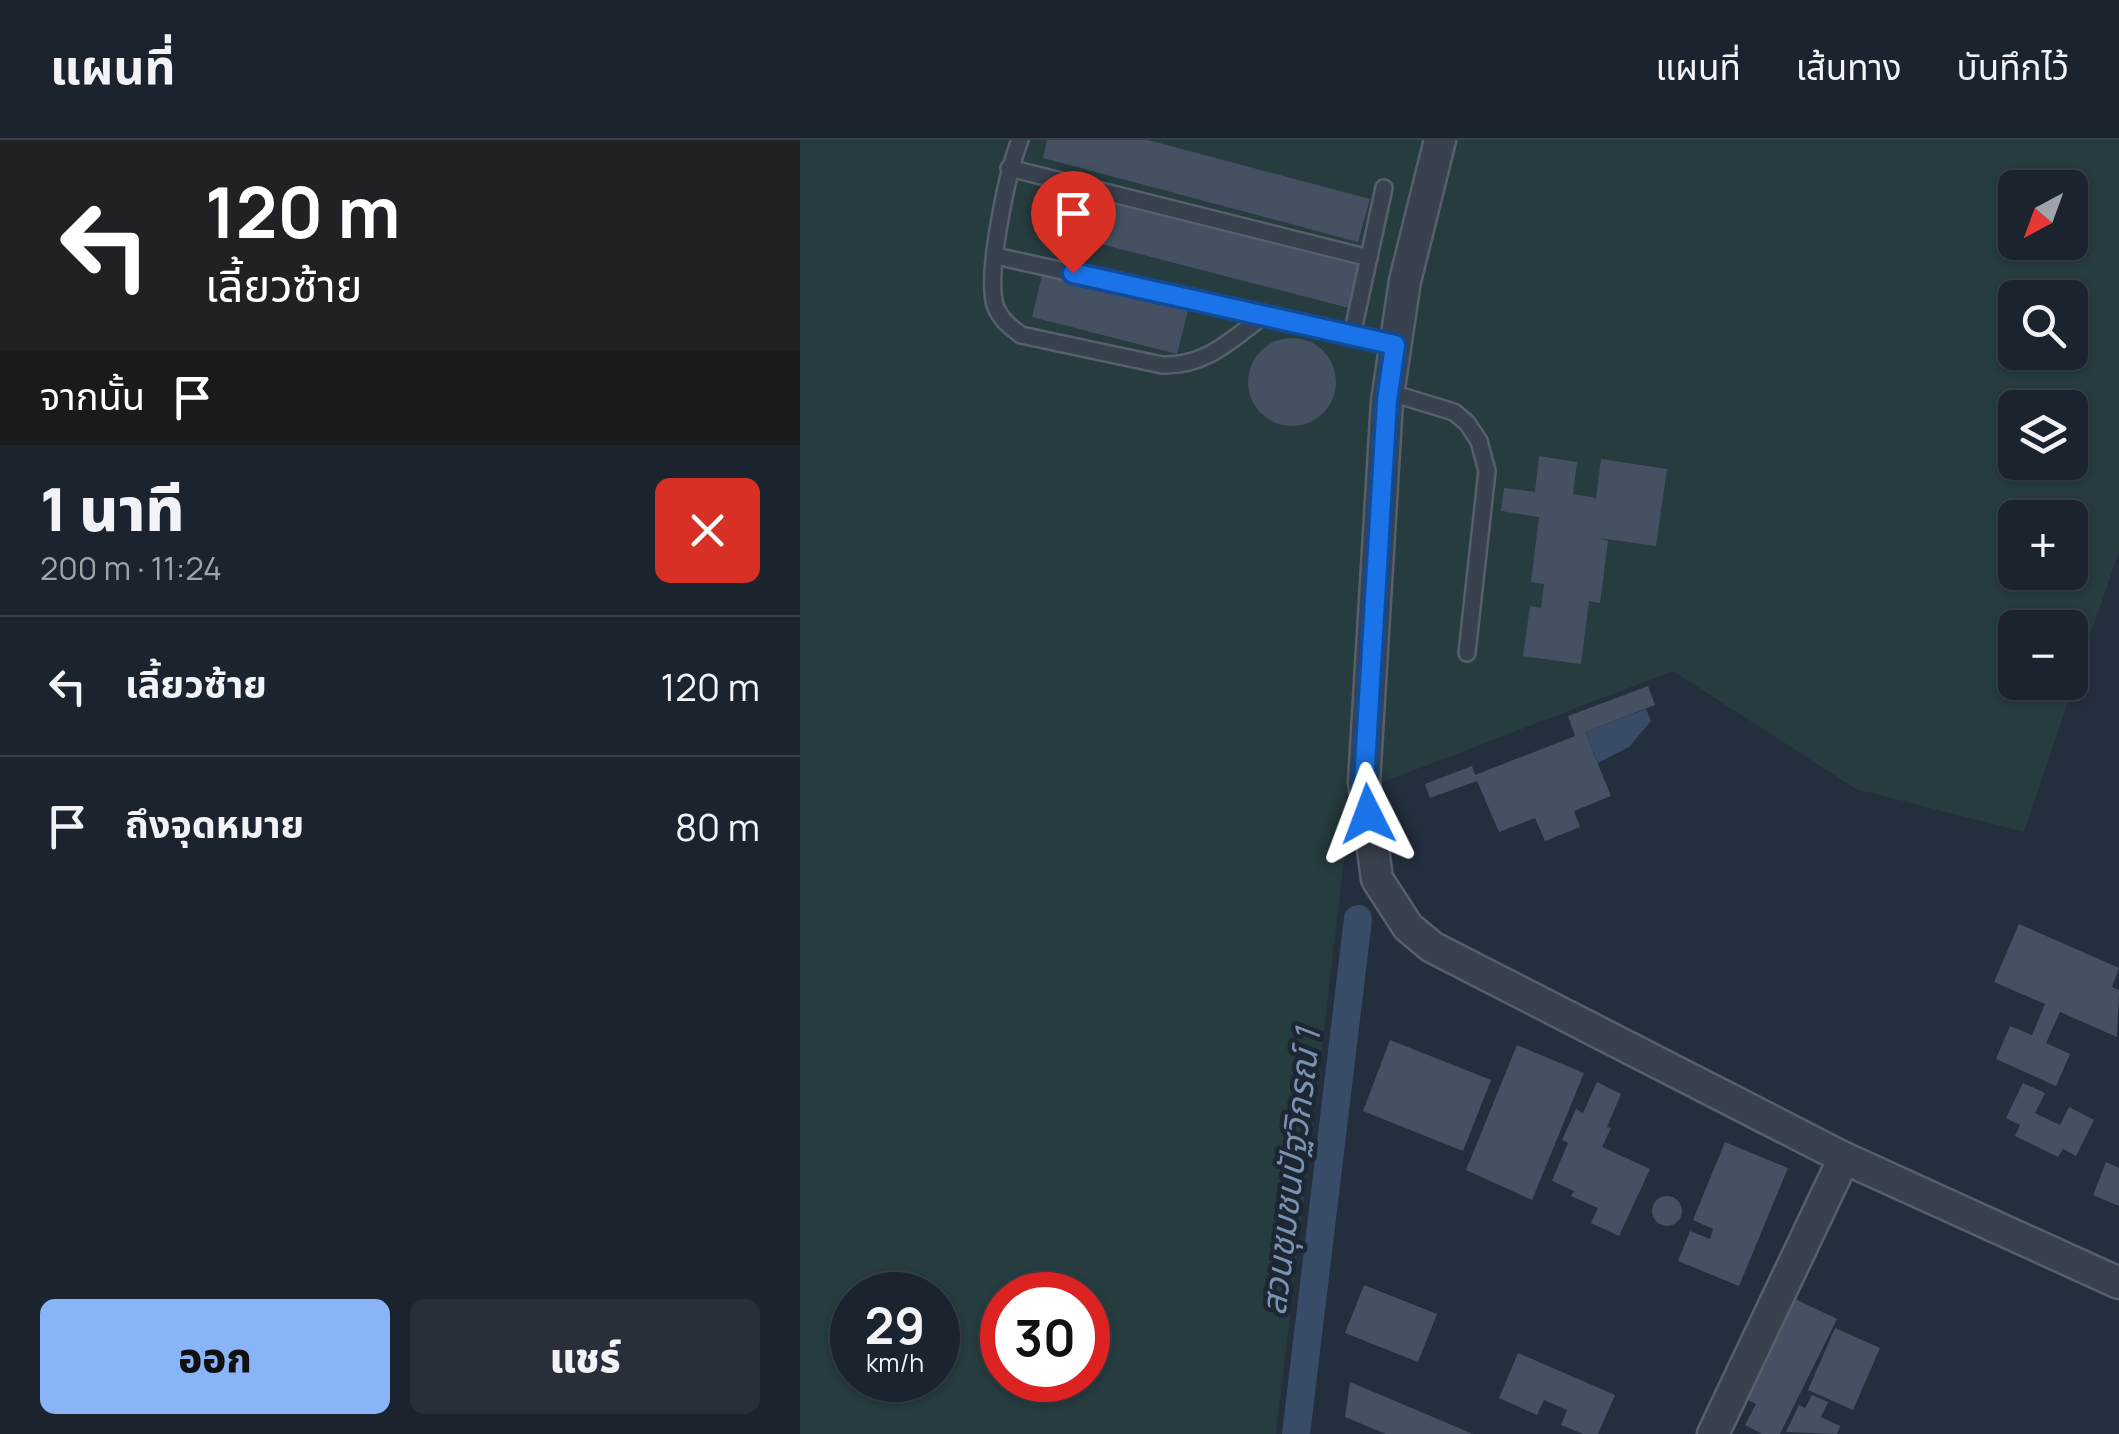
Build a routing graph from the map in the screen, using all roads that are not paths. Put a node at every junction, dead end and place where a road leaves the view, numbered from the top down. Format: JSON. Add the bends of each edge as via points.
{"nodes":[{"id":1,"x":1020,"y":140,"type":"edge"},
{"id":2,"x":1440,"y":140,"type":"edge"},
{"id":3,"x":1008,"y":168,"type":"junction"},
{"id":4,"x":1384,"y":188,"type":"dead end"},
{"id":5,"x":996,"y":256,"type":"junction"},
{"id":6,"x":1368,"y":258,"type":"junction"},
{"id":7,"x":1263,"y":316,"type":"junction"},
{"id":8,"x":1352,"y":335,"type":"junction"},
{"id":9,"x":1395,"y":345,"type":"junction"},
{"id":10,"x":1388,"y":392,"type":"junction"},
{"id":11,"x":1467,"y":654,"type":"dead end"},
{"id":12,"x":1844,"y":1158,"type":"junction"},
{"id":13,"x":2119,"y":1284,"type":"edge"},
{"id":14,"x":1713,"y":1434,"type":"edge"}],
"edges":[{"from":1,"to":3,"type":"lane"},
{"from":2,"to":9,"type":"street"},
{"from":3,"to":5,"type":"lane"},
{"from":3,"to":6,"type":"lane"},
{"from":4,"to":6,"type":"lane"},
{"from":5,"to":7,"type":"lane"},
{"from":5,"to":7,"type":"lane","via":[[996,310],[1021,335],[1185,366]]},
{"from":6,"to":8,"type":"lane"},
{"from":7,"to":8,"type":"lane"},
{"from":8,"to":9,"type":"lane"},
{"from":9,"to":10,"type":"street"},
{"from":10,"to":11,"type":"lane","via":[[1454,412],[1479,441],[1487,471]]},
{"from":10,"to":12,"type":"street","via":[[1364,782],[1376,879],[1408,927],[1432,947]]},
{"from":12,"to":13,"type":"street"},
{"from":12,"to":14,"type":"street"}]}
